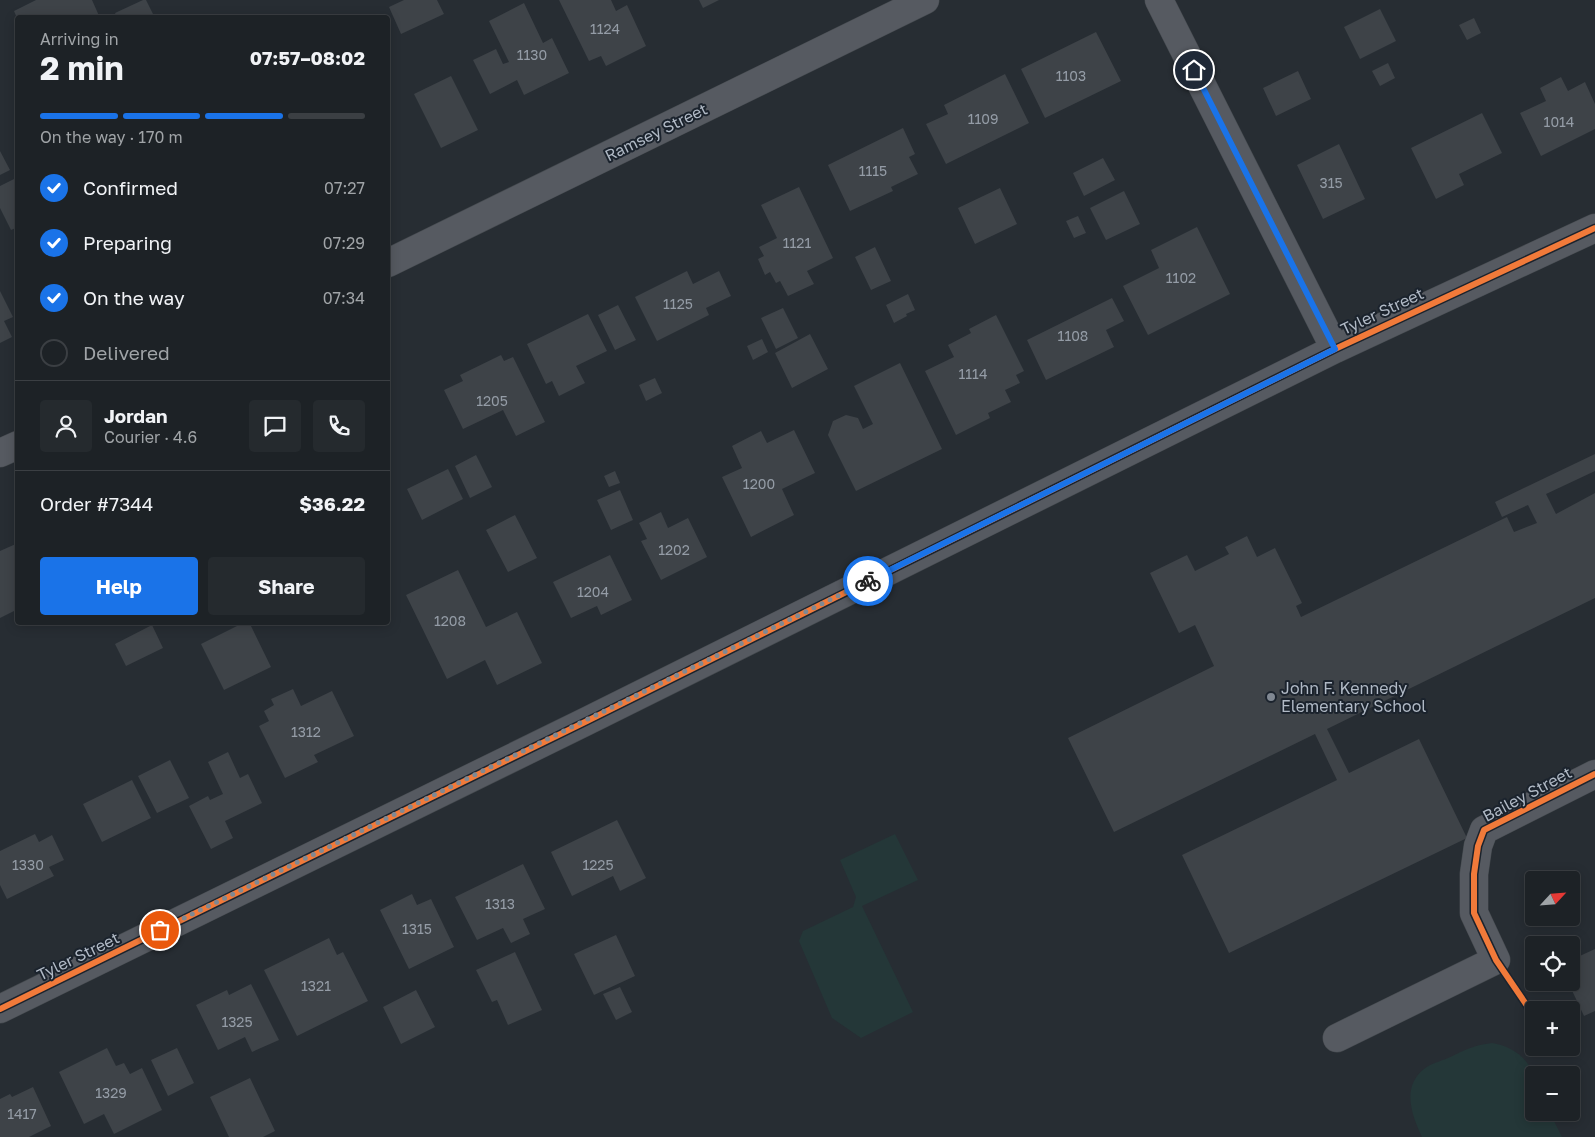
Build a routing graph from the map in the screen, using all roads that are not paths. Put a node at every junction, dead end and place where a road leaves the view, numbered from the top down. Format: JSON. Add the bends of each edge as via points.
{"nodes":[{"id":1,"x":925,"y":0,"type":"edge"},
{"id":2,"x":1159,"y":0,"type":"edge"},
{"id":3,"x":1595,"y":228,"type":"edge"},
{"id":4,"x":390,"y":262,"type":"edge"},
{"id":5,"x":1335,"y":349,"type":"junction"},
{"id":6,"x":15,"y":446,"type":"edge"},
{"id":7,"x":0,"y":453,"type":"edge"},
{"id":8,"x":1595,"y":774,"type":"edge"},
{"id":9,"x":0,"y":1009,"type":"edge"},
{"id":10,"x":1337,"y":1038,"type":"dead end"}],
"edges":[{"from":1,"to":4,"type":"street","name":"Ramsey Street"},
{"from":2,"to":5,"type":"street"},
{"from":3,"to":5,"type":"street","name":"Tyler Street"},
{"from":5,"to":9,"type":"street","name":"Tyler Street"},
{"from":6,"to":7,"type":"street"},
{"from":8,"to":10,"type":"street","name":"Bailey Street","via":[[1484,830],[1474,874],[1474,913],[1496,960]]}]}
